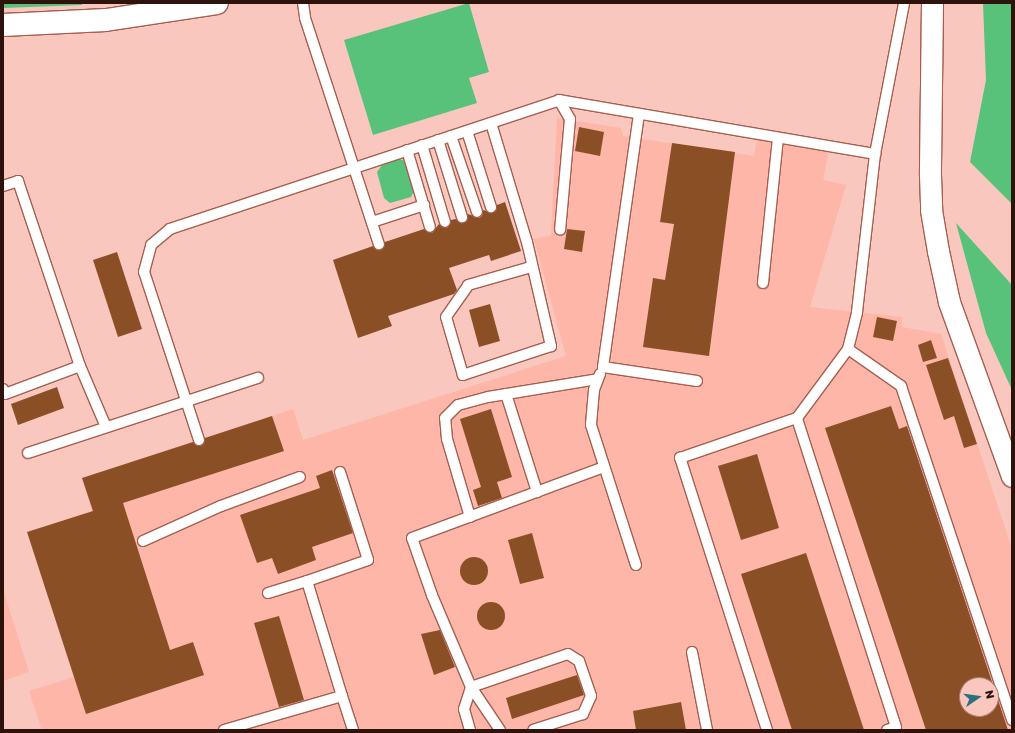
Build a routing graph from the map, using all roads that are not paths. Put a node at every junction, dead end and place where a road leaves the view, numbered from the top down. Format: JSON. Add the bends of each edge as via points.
{"nodes":[{"id":1,"x":217,"y":3,"type":"edge"},
{"id":2,"x":303,"y":3,"type":"edge"},
{"id":3,"x":904,"y":3,"type":"edge"},
{"id":4,"x":932,"y":3,"type":"edge"},
{"id":5,"x":3,"y":25,"type":"edge"},
{"id":6,"x":559,"y":100,"type":"junction"},
{"id":7,"x":639,"y":114,"type":"junction"},
{"id":8,"x":491,"y":123,"type":"junction"},
{"id":9,"x":467,"y":131,"type":"junction"},
{"id":10,"x":451,"y":136,"type":"junction"},
{"id":11,"x":778,"y":138,"type":"junction"},
{"id":12,"x":438,"y":140,"type":"junction"},
{"id":13,"x":422,"y":145,"type":"junction"},
{"id":14,"x":407,"y":150,"type":"junction"},
{"id":15,"x":875,"y":154,"type":"junction"},
{"id":16,"x":353,"y":167,"type":"junction"},
{"id":17,"x":3,"y":186,"type":"edge"},
{"id":18,"x":424,"y":206,"type":"junction"},
{"id":19,"x":491,"y":207,"type":"dead end"},
{"id":20,"x":477,"y":212,"type":"dead end"},
{"id":21,"x":462,"y":216,"type":"dead end"},
{"id":22,"x":372,"y":222,"type":"junction"},
{"id":23,"x":445,"y":222,"type":"dead end"},
{"id":24,"x":430,"y":227,"type":"dead end"},
{"id":25,"x":560,"y":230,"type":"dead end"},
{"id":26,"x":379,"y":244,"type":"dead end"},
{"id":27,"x":530,"y":267,"type":"junction"},
{"id":28,"x":763,"y":283,"type":"dead end"},
{"id":29,"x":848,"y":348,"type":"junction"},
{"id":30,"x":80,"y":366,"type":"junction"},
{"id":31,"x":603,"y":367,"type":"junction"},
{"id":32,"x":258,"y":378,"type":"dead end"},
{"id":33,"x":598,"y":378,"type":"junction"},
{"id":34,"x":696,"y":381,"type":"dead end"},
{"id":35,"x":3,"y":389,"type":"edge"},
{"id":36,"x":506,"y":394,"type":"junction"},
{"id":37,"x":187,"y":402,"type":"junction"},
{"id":38,"x":797,"y":418,"type":"junction"},
{"id":39,"x":106,"y":427,"type":"junction"},
{"id":40,"x":199,"y":440,"type":"dead end"},
{"id":41,"x":28,"y":453,"type":"dead end"},
{"id":42,"x":604,"y":467,"type":"junction"},
{"id":43,"x":340,"y":472,"type":"dead end"},
{"id":44,"x":1012,"y":476,"type":"edge"},
{"id":45,"x":300,"y":477,"type":"dead end"},
{"id":46,"x":537,"y":492,"type":"junction"},
{"id":47,"x":470,"y":517,"type":"junction"},
{"id":48,"x":143,"y":542,"type":"dead end"},
{"id":49,"x":636,"y":565,"type":"dead end"},
{"id":50,"x":307,"y":581,"type":"junction"},
{"id":51,"x":268,"y":593,"type":"dead end"},
{"id":52,"x":692,"y":652,"type":"dead end"},
{"id":53,"x":471,"y":687,"type":"junction"},
{"id":54,"x":342,"y":696,"type":"junction"},
{"id":55,"x":1012,"y":720,"type":"edge"},
{"id":56,"x":224,"y":730,"type":"edge"},
{"id":57,"x":353,"y":730,"type":"edge"},
{"id":58,"x":470,"y":730,"type":"edge"},
{"id":59,"x":500,"y":730,"type":"edge"},
{"id":60,"x":533,"y":730,"type":"edge"},
{"id":61,"x":707,"y":730,"type":"edge"},
{"id":62,"x":767,"y":730,"type":"edge"},
{"id":63,"x":887,"y":730,"type":"edge"}],
"edges":[{"from":1,"to":5,"type":"main road","via":[[106,20]]},
{"from":2,"to":16,"type":"lane","via":[[305,18]]},
{"from":3,"to":15,"type":"lane"},
{"from":4,"to":44,"type":"street","via":[[931,210],[950,302]]},
{"from":6,"to":7,"type":"lane"},
{"from":6,"to":8,"type":"lane"},
{"from":6,"to":25,"type":"lane","via":[[570,119]]},
{"from":7,"to":11,"type":"lane"},
{"from":7,"to":31,"type":"lane"},
{"from":8,"to":9,"type":"lane"},
{"from":8,"to":27,"type":"lane","via":[[527,242]]},
{"from":9,"to":10,"type":"lane"},
{"from":9,"to":19,"type":"lane"},
{"from":10,"to":12,"type":"lane"},
{"from":10,"to":20,"type":"lane"},
{"from":11,"to":15,"type":"lane"},
{"from":11,"to":28,"type":"lane"},
{"from":12,"to":13,"type":"lane"},
{"from":12,"to":21,"type":"lane"},
{"from":13,"to":14,"type":"lane"},
{"from":13,"to":23,"type":"lane"},
{"from":14,"to":16,"type":"lane"},
{"from":14,"to":18,"type":"lane"},
{"from":15,"to":29,"type":"lane","via":[[857,312]]},
{"from":16,"to":22,"type":"lane"},
{"from":16,"to":37,"type":"lane","via":[[170,229],[151,245],[144,272]]},
{"from":17,"to":30,"type":"lane","via":[[18,181]]},
{"from":18,"to":22,"type":"lane"},
{"from":18,"to":24,"type":"lane"},
{"from":22,"to":26,"type":"lane"},
{"from":27,"to":27,"type":"lane","via":[[551,346],[463,375],[446,318],[468,285]]},
{"from":29,"to":38,"type":"lane"},
{"from":29,"to":55,"type":"lane","via":[[901,386]]},
{"from":30,"to":35,"type":"lane","via":[[5,394]]},
{"from":30,"to":39,"type":"lane"},
{"from":31,"to":33,"type":"lane"},
{"from":31,"to":34,"type":"lane"},
{"from":32,"to":37,"type":"lane"},
{"from":33,"to":36,"type":"lane"},
{"from":33,"to":42,"type":"lane","via":[[594,390],[591,425]]},
{"from":36,"to":46,"type":"lane"},
{"from":36,"to":47,"type":"lane","via":[[458,405],[445,418],[447,439]]},
{"from":37,"to":39,"type":"lane"},
{"from":37,"to":40,"type":"lane"},
{"from":38,"to":62,"type":"lane","via":[[680,458]]},
{"from":38,"to":63,"type":"lane","via":[[896,727]]},
{"from":39,"to":41,"type":"lane"},
{"from":42,"to":46,"type":"lane"},
{"from":42,"to":49,"type":"lane"},
{"from":43,"to":50,"type":"lane","via":[[368,560]]},
{"from":45,"to":48,"type":"lane","via":[[221,506]]},
{"from":46,"to":47,"type":"lane"},
{"from":47,"to":53,"type":"lane","via":[[412,538],[432,595]]},
{"from":50,"to":51,"type":"lane"},
{"from":50,"to":54,"type":"lane"},
{"from":52,"to":61,"type":"lane"},
{"from":53,"to":58,"type":"lane","via":[[464,710]]},
{"from":53,"to":59,"type":"lane"},
{"from":53,"to":60,"type":"lane","via":[[568,654],[579,661],[591,696],[583,714]]},
{"from":54,"to":56,"type":"lane"},
{"from":54,"to":57,"type":"lane"}]}
